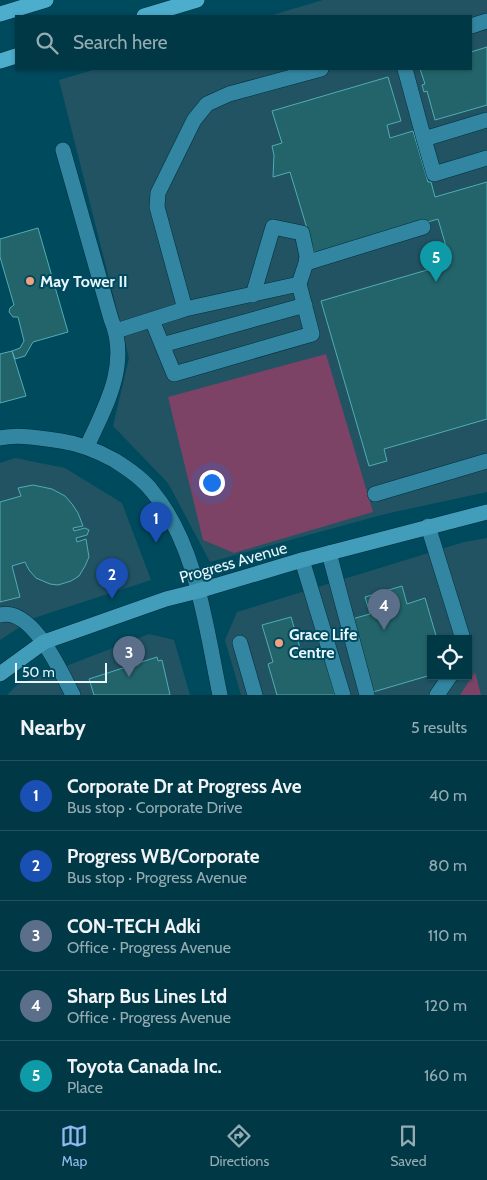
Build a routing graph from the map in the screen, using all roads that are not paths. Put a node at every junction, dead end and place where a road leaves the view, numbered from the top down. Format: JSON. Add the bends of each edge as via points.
{"nodes":[{"id":1,"x":46,"y":0,"type":"edge"},
{"id":2,"x":197,"y":0,"type":"edge"},
{"id":3,"x":0,"y":14,"type":"edge"},
{"id":4,"x":147,"y":15,"type":"edge"},
{"id":5,"x":487,"y":21,"type":"edge"},
{"id":6,"x":472,"y":26,"type":"edge"},
{"id":7,"x":15,"y":56,"type":"edge"},
{"id":8,"x":0,"y":61,"type":"edge"},
{"id":9,"x":317,"y":70,"type":"edge"},
{"id":10,"x":405,"y":70,"type":"edge"},
{"id":11,"x":487,"y":120,"type":"edge"},
{"id":12,"x":424,"y":139,"type":"junction"},
{"id":13,"x":63,"y":150,"type":"dead end"},
{"id":14,"x":487,"y":158,"type":"edge"},
{"id":15,"x":423,"y":227,"type":"dead end"},
{"id":16,"x":306,"y":263,"type":"junction"},
{"id":17,"x":299,"y":284,"type":"junction"},
{"id":18,"x":253,"y":296,"type":"junction"},
{"id":19,"x":305,"y":305,"type":"junction"},
{"id":20,"x":185,"y":310,"type":"junction"},
{"id":21,"x":152,"y":320,"type":"junction"},
{"id":22,"x":114,"y":325,"type":"junction"},
{"id":23,"x":162,"y":345,"type":"junction"},
{"id":24,"x":0,"y":438,"type":"edge"},
{"id":25,"x":87,"y":446,"type":"junction"},
{"id":26,"x":487,"y":461,"type":"edge"},
{"id":27,"x":375,"y":494,"type":"dead end"},
{"id":28,"x":487,"y":512,"type":"edge"},
{"id":29,"x":428,"y":526,"type":"junction"},
{"id":30,"x":330,"y":553,"type":"junction"},
{"id":31,"x":302,"y":560,"type":"junction"},
{"id":32,"x":198,"y":591,"type":"junction"},
{"id":33,"x":0,"y":616,"type":"edge"},
{"id":34,"x":462,"y":635,"type":"edge"},
{"id":35,"x":44,"y":642,"type":"junction"},
{"id":36,"x":240,"y":642,"type":"dead end"},
{"id":37,"x":0,"y":674,"type":"edge"},
{"id":38,"x":447,"y":680,"type":"edge"},
{"id":39,"x":73,"y":695,"type":"edge"},
{"id":40,"x":220,"y":695,"type":"edge"},
{"id":41,"x":255,"y":695,"type":"edge"},
{"id":42,"x":343,"y":695,"type":"edge"},
{"id":43,"x":367,"y":695,"type":"edge"},
{"id":44,"x":437,"y":695,"type":"edge"}],
"edges":[{"from":1,"to":3,"type":"highway"},
{"from":2,"to":4,"type":"highway"},
{"from":5,"to":6,"type":"street"},
{"from":7,"to":8,"type":"highway"},
{"from":9,"to":20,"type":"street","via":[[229,94],[206,104],[194,120],[158,193],[157,207]]},
{"from":10,"to":12,"type":"street"},
{"from":11,"to":12,"type":"street"},
{"from":12,"to":14,"type":"street","via":[[434,174]]},
{"from":13,"to":22,"type":"street"},
{"from":15,"to":16,"type":"street"},
{"from":16,"to":17,"type":"street"},
{"from":16,"to":18,"type":"street","via":[[308,256],[302,233],[273,227]]},
{"from":17,"to":18,"type":"street"},
{"from":17,"to":19,"type":"street"},
{"from":18,"to":20,"type":"street"},
{"from":19,"to":23,"type":"street"},
{"from":19,"to":23,"type":"street","via":[[312,334],[174,374]]},
{"from":20,"to":21,"type":"street"},
{"from":21,"to":22,"type":"street"},
{"from":21,"to":23,"type":"street"},
{"from":22,"to":25,"type":"street","via":[[118,359],[116,374]]},
{"from":24,"to":25,"type":"street","via":[[35,437]]},
{"from":25,"to":32,"type":"street","via":[[125,467],[152,490],[184,546]]},
{"from":26,"to":27,"type":"street"},
{"from":28,"to":29,"type":"main road","name":"Progress Avenue"},
{"from":29,"to":30,"type":"main road","name":"Progress Avenue"},
{"from":29,"to":34,"type":"street"},
{"from":30,"to":31,"type":"main road","name":"Progress Avenue"},
{"from":30,"to":43,"type":"street"},
{"from":31,"to":32,"type":"main road","name":"Progress Avenue"},
{"from":31,"to":42,"type":"street"},
{"from":32,"to":35,"type":"main road","name":"Progress Avenue"},
{"from":32,"to":40,"type":"street"},
{"from":33,"to":35,"type":"street","via":[[6,614],[25,620]]},
{"from":35,"to":37,"type":"main road","name":"Progress Avenue"},
{"from":35,"to":39,"type":"street"},
{"from":36,"to":41,"type":"street"},
{"from":38,"to":44,"type":"street"}]}
